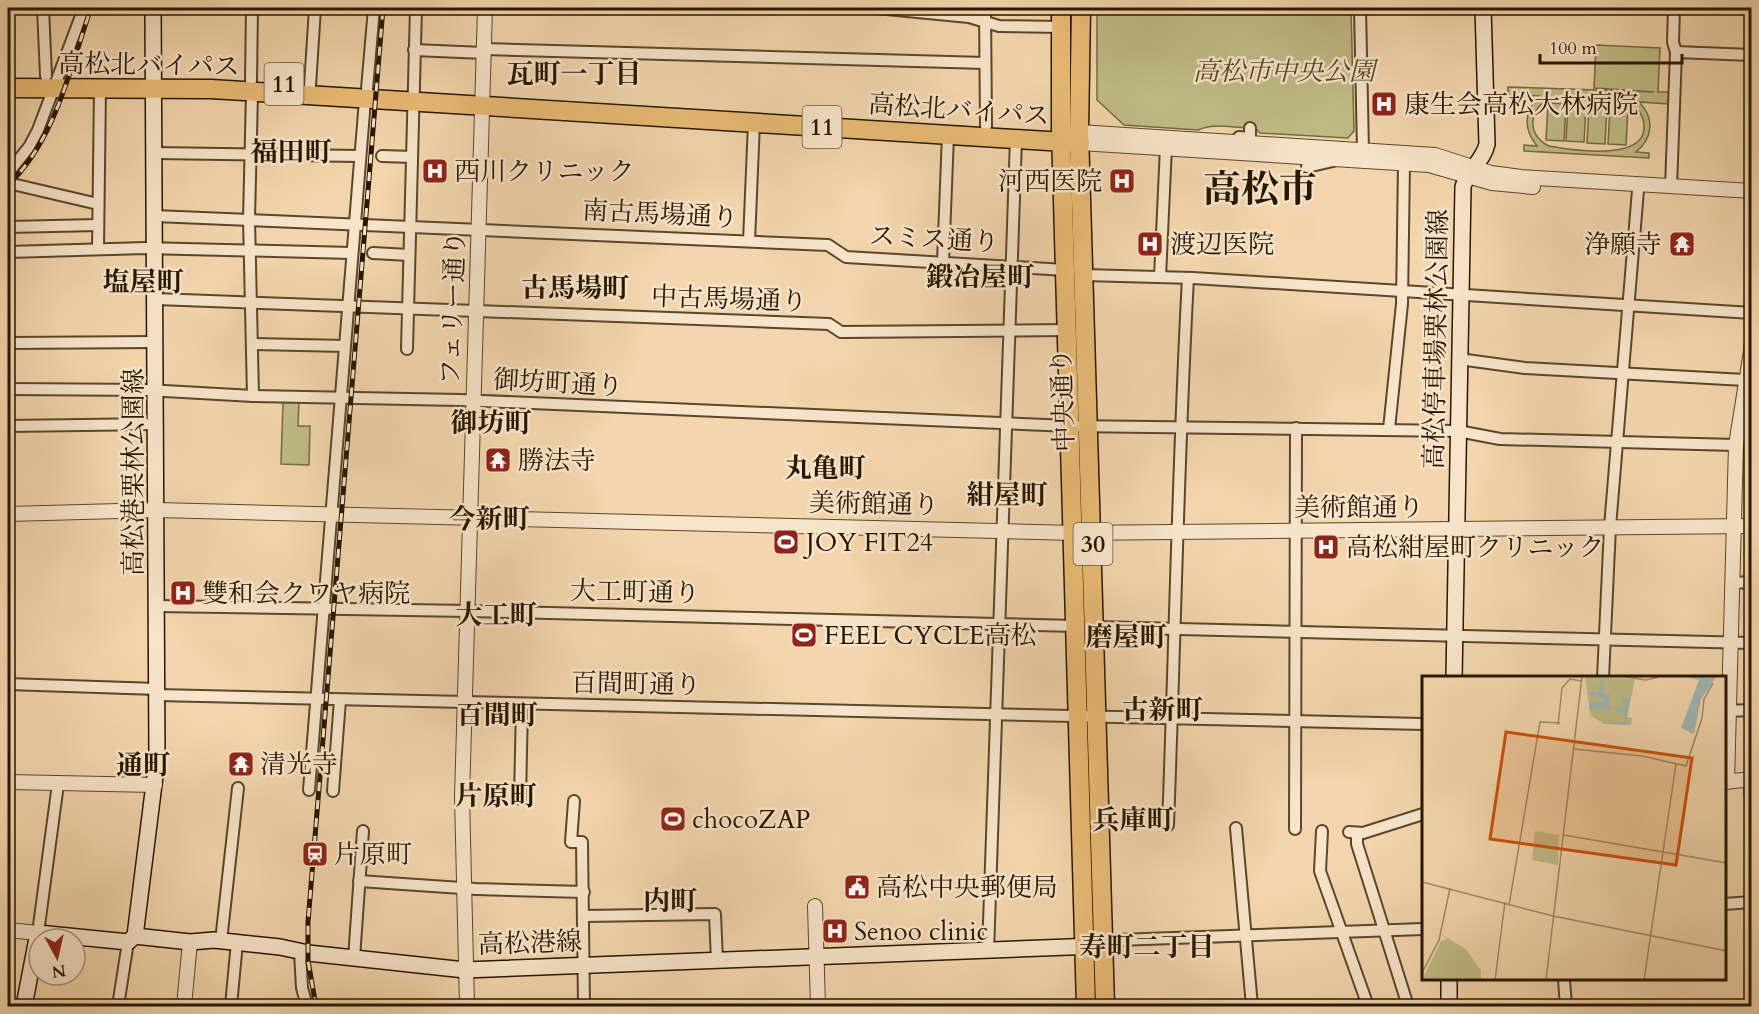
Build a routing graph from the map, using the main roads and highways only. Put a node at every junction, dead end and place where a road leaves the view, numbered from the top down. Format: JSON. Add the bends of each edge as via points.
{"nodes":[{"id":1,"x":153,"y":8,"type":"edge"},
{"id":2,"x":1061,"y":8,"type":"edge"},
{"id":3,"x":1081,"y":8,"type":"edge"},
{"id":4,"x":1483,"y":8,"type":"edge"},
{"id":5,"x":8,"y":76,"type":"edge"},
{"id":6,"x":54,"y":80,"type":"junction"},
{"id":7,"x":155,"y":81,"type":"junction"},
{"id":8,"x":251,"y":87,"type":"junction"},
{"id":9,"x":8,"y":88,"type":"edge"},
{"id":10,"x":366,"y":94,"type":"junction"},
{"id":11,"x":483,"y":102,"type":"junction"},
{"id":12,"x":1071,"y":137,"type":"junction"},
{"id":13,"x":1083,"y":533,"type":"junction"},
{"id":14,"x":1454,"y":676,"type":"edge"},
{"id":15,"x":132,"y":939,"type":"junction"},
{"id":16,"x":1104,"y":945,"type":"junction"},
{"id":17,"x":1085,"y":947,"type":"junction"},
{"id":18,"x":1449,"y":981,"type":"edge"},
{"id":19,"x":24,"y":1006,"type":"edge"},
{"id":20,"x":1086,"y":1006,"type":"edge"},
{"id":21,"x":1105,"y":1006,"type":"edge"},
{"id":22,"x":1449,"y":1006,"type":"edge"}],
"edges":[{"from":1,"to":7,"type":"main road","name":"高松港栗林公園線"},
{"from":2,"to":12,"type":"highway","name":"中央通り"},
{"from":3,"to":12,"type":"highway","name":"中央通り"},
{"from":4,"to":14,"type":"main road","name":"高松停車場栗林公園線","via":[[1487,144],[1463,187]]},
{"from":5,"to":6,"type":"highway","name":"高松北バイパス","number":"11"},
{"from":6,"to":7,"type":"highway","name":"高松北バイパス","number":"11"},
{"from":6,"to":7,"type":"highway","name":"高松北バイパス","number":"11","via":[[100,88]]},
{"from":6,"to":9,"type":"highway","name":"高松北バイパス","number":"11"},
{"from":7,"to":8,"type":"highway","name":"高松北バイパス","number":"11"},
{"from":7,"to":15,"type":"main road","name":"高松港栗林公園線","via":[[155,785]]},
{"from":8,"to":10,"type":"highway","name":"高松北バイパス","number":"11"},
{"from":8,"to":10,"type":"highway","name":"高松北バイパス","number":"11","via":[[309,86]]},
{"from":10,"to":11,"type":"highway","name":"高松北バイパス","number":"11"},
{"from":11,"to":12,"type":"highway","name":"高松北バイパス","number":"11","via":[[986,126]]},
{"from":11,"to":12,"type":"highway","name":"高松北バイパス","number":"11","via":[[948,135]]},
{"from":12,"to":13,"type":"highway","name":"中央通り","number":"30","via":[[1084,274],[1090,426]]},
{"from":12,"to":13,"type":"highway","name":"中央通り","number":"30","via":[[1065,270],[1070,426]]},
{"from":13,"to":16,"type":"highway","name":"中央通り","number":"30","via":[[1096,627]]},
{"from":13,"to":17,"type":"highway","name":"中央通り","number":"30","via":[[1076,626]]},
{"from":15,"to":17,"type":"main road","name":"高松港線","via":[[229,941],[465,970]]},
{"from":15,"to":19,"type":"main road","name":"高松港線","via":[[38,933]]},
{"from":16,"to":17,"type":"main road","name":"高松港線"},
{"from":16,"to":21,"type":"highway","name":"中央通り","number":"30"},
{"from":17,"to":20,"type":"highway","name":"中央通り","number":"30"},
{"from":18,"to":22,"type":"main road"}]}
